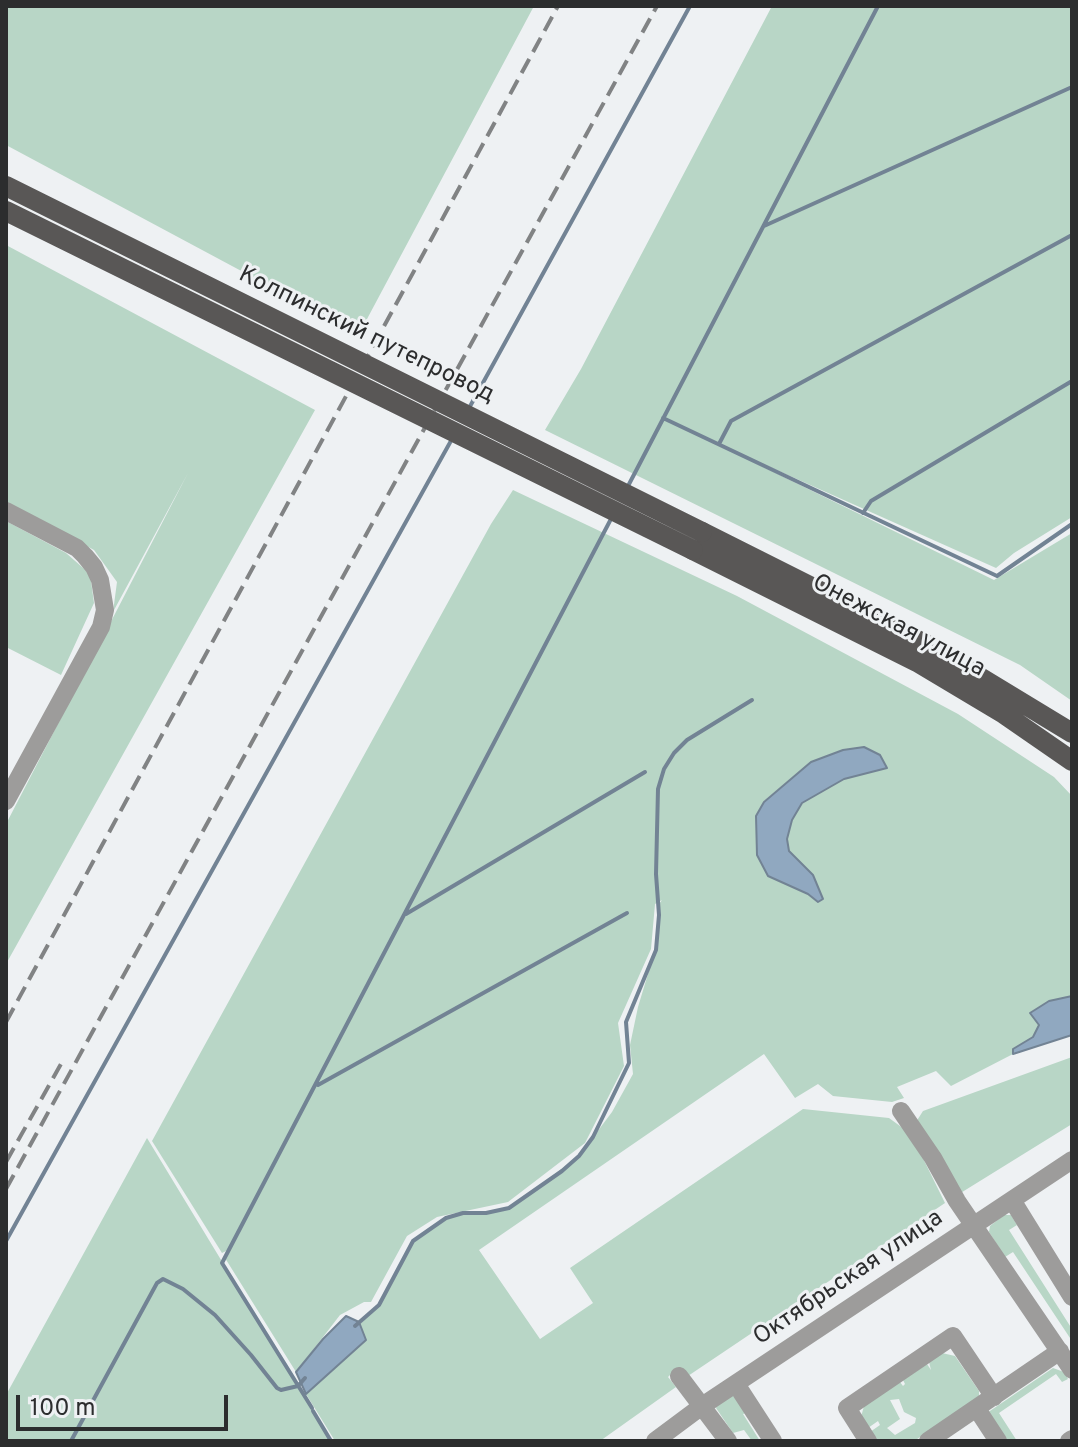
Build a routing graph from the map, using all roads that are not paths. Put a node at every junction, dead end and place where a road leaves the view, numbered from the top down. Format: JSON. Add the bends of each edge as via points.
{"nodes":[{"id":1,"x":6,"y":186,"type":"edge"},
{"id":2,"x":6,"y":211,"type":"edge"},
{"id":3,"x":6,"y":511,"type":"edge"},
{"id":4,"x":702,"y":532,"type":"joint"},
{"id":5,"x":693,"y":550,"type":"joint"},
{"id":6,"x":1072,"y":733,"type":"edge"},
{"id":7,"x":1072,"y":761,"type":"edge"},
{"id":8,"x":6,"y":801,"type":"edge"},
{"id":9,"x":901,"y":1111,"type":"dead end"},
{"id":10,"x":1072,"y":1160,"type":"edge"},
{"id":11,"x":1012,"y":1200,"type":"junction"},
{"id":12,"x":972,"y":1225,"type":"junction"},
{"id":13,"x":1072,"y":1297,"type":"edge"},
{"id":14,"x":1060,"y":1351,"type":"junction"},
{"id":15,"x":1072,"y":1370,"type":"edge"},
{"id":16,"x":679,"y":1376,"type":"dead end"},
{"id":17,"x":736,"y":1384,"type":"junction"},
{"id":18,"x":994,"y":1397,"type":"junction"},
{"id":19,"x":702,"y":1406,"type":"junction"},
{"id":20,"x":977,"y":1409,"type":"junction"},
{"id":21,"x":655,"y":1441,"type":"edge"},
{"id":22,"x":728,"y":1441,"type":"edge"},
{"id":23,"x":773,"y":1441,"type":"edge"},
{"id":24,"x":868,"y":1441,"type":"edge"},
{"id":25,"x":928,"y":1441,"type":"edge"},
{"id":26,"x":998,"y":1441,"type":"edge"}],
"edges":[{"from":1,"to":4,"type":"main road","name":"Колпинский путепровод","bridge":true},
{"from":2,"to":5,"type":"main road","name":"Колпинский путепровод","bridge":true},
{"from":3,"to":8,"type":"street","via":[[85,556],[100,580],[105,610],[101,627]]},
{"from":4,"to":6,"type":"main road","name":"Онежская улица","via":[[927,645]]},
{"from":5,"to":7,"type":"main road","name":"Онежская улица","via":[[917,662]]},
{"from":9,"to":12,"type":"street"},
{"from":10,"to":11,"type":"street","name":"Октябрьская улица"},
{"from":11,"to":12,"type":"street","name":"Октябрьская улица"},
{"from":11,"to":13,"type":"street"},
{"from":12,"to":14,"type":"street"},
{"from":12,"to":17,"type":"street","name":"Октябрьская улица"},
{"from":14,"to":15,"type":"street"},
{"from":14,"to":18,"type":"street"},
{"from":16,"to":19,"type":"street"},
{"from":17,"to":19,"type":"street","name":"Октябрьская улица"},
{"from":17,"to":23,"type":"street"},
{"from":18,"to":20,"type":"street"},
{"from":18,"to":24,"type":"street","via":[[953,1336],[847,1408]]},
{"from":19,"to":21,"type":"street","name":"Октябрьская улица"},
{"from":19,"to":22,"type":"street"},
{"from":20,"to":25,"type":"street"},
{"from":20,"to":26,"type":"street"}]}
